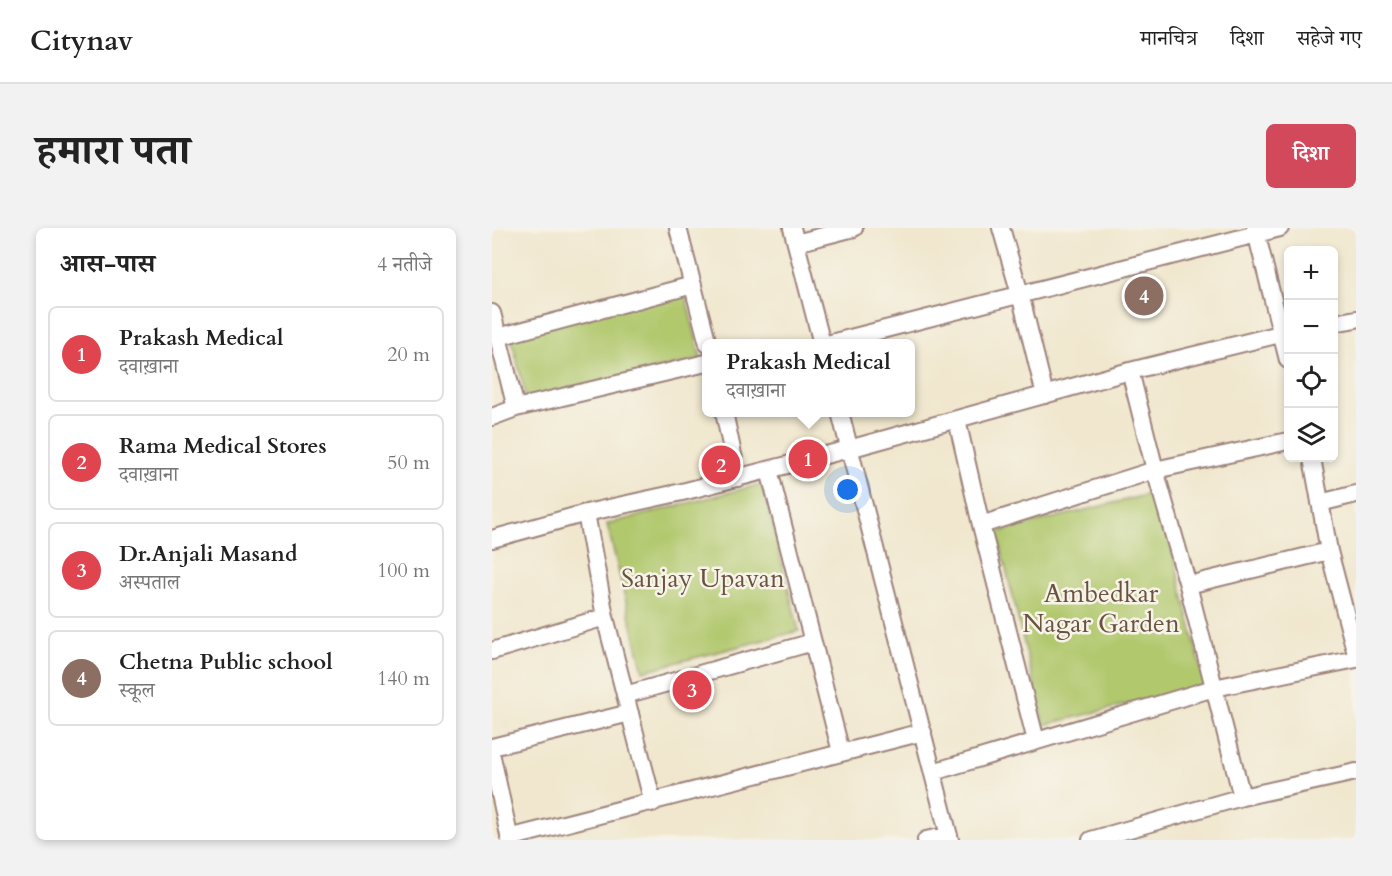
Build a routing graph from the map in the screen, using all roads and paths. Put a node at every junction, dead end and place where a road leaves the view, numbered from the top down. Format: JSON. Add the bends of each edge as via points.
{"nodes":[{"id":1,"x":678,"y":228,"type":"edge"},
{"id":2,"x":854,"y":228,"type":"edge"},
{"id":3,"x":1001,"y":228,"type":"edge"},
{"id":4,"x":1280,"y":228,"type":"edge"},
{"id":5,"x":1256,"y":231,"type":"edge"},
{"id":6,"x":794,"y":236,"type":"edge"},
{"id":7,"x":693,"y":285,"type":"junction"},
{"id":8,"x":1020,"y":294,"type":"junction"},
{"id":9,"x":492,"y":313,"type":"edge"},
{"id":10,"x":1356,"y":319,"type":"edge"},
{"id":11,"x":1338,"y":322,"type":"edge"},
{"id":12,"x":1284,"y":329,"type":"edge"},
{"id":13,"x":1284,"y":332,"type":"edge"},
{"id":14,"x":498,"y":337,"type":"junction"},
{"id":15,"x":707,"y":339,"type":"edge"},
{"id":16,"x":823,"y":339,"type":"edge"},
{"id":17,"x":844,"y":339,"type":"edge"},
{"id":18,"x":702,"y":364,"type":"edge"},
{"id":19,"x":1131,"y":371,"type":"junction"},
{"id":20,"x":1045,"y":395,"type":"junction"},
{"id":21,"x":516,"y":408,"type":"junction"},
{"id":22,"x":492,"y":417,"type":"edge"},
{"id":23,"x":725,"y":417,"type":"edge"},
{"id":24,"x":841,"y":417,"type":"edge"},
{"id":25,"x":957,"y":420,"type":"junction"},
{"id":26,"x":1284,"y":442,"type":"edge"},
{"id":27,"x":849,"y":449,"type":"junction"},
{"id":28,"x":1313,"y":462,"type":"edge"},
{"id":29,"x":769,"y":470,"type":"junction"},
{"id":30,"x":1155,"y":470,"type":"junction"},
{"id":31,"x":738,"y":478,"type":"junction"},
{"id":32,"x":1356,"y":494,"type":"edge"},
{"id":33,"x":1320,"y":503,"type":"junction"},
{"id":34,"x":586,"y":513,"type":"junction"},
{"id":35,"x":981,"y":525,"type":"junction"},
{"id":36,"x":492,"y":539,"type":"edge"},
{"id":37,"x":1329,"y":551,"type":"junction"},
{"id":38,"x":1188,"y":585,"type":"junction"},
{"id":39,"x":605,"y":617,"type":"junction"},
{"id":40,"x":813,"y":642,"type":"junction"},
{"id":41,"x":492,"y":651,"type":"edge"},
{"id":42,"x":1356,"y":654,"type":"edge"},
{"id":43,"x":1356,"y":660,"type":"edge"},
{"id":44,"x":1214,"y":688,"type":"junction"},
{"id":45,"x":625,"y":695,"type":"junction"},
{"id":46,"x":630,"y":713,"type":"junction"},
{"id":47,"x":923,"y":732,"type":"junction"},
{"id":48,"x":1036,"y":741,"type":"junction"},
{"id":49,"x":492,"y":747,"type":"edge"},
{"id":50,"x":841,"y":753,"type":"junction"},
{"id":51,"x":492,"y":764,"type":"edge"},
{"id":52,"x":1356,"y":771,"type":"edge"},
{"id":53,"x":933,"y":772,"type":"junction"},
{"id":54,"x":1242,"y":797,"type":"junction"},
{"id":55,"x":653,"y":802,"type":"junction"},
{"id":56,"x":950,"y":837,"type":"edge"},
{"id":57,"x":509,"y":839,"type":"edge"},
{"id":58,"x":926,"y":840,"type":"edge"},
{"id":59,"x":1091,"y":840,"type":"edge"}],
"edges":[{"from":1,"to":7,"type":"street"},
{"from":2,"to":6,"type":"street"},
{"from":3,"to":8,"type":"street"},
{"from":4,"to":5,"type":"street"},
{"from":5,"to":8,"type":"street"},
{"from":5,"to":12,"type":"street"},
{"from":6,"to":16,"type":"street"},
{"from":7,"to":14,"type":"street"},
{"from":7,"to":15,"type":"street"},
{"from":8,"to":17,"type":"street"},
{"from":8,"to":20,"type":"street"},
{"from":9,"to":14,"type":"street"},
{"from":10,"to":11,"type":"street"},
{"from":13,"to":19,"type":"street"},
{"from":14,"to":21,"type":"street"},
{"from":18,"to":21,"type":"street"},
{"from":19,"to":20,"type":"street"},
{"from":19,"to":30,"type":"street"},
{"from":20,"to":25,"type":"street"},
{"from":21,"to":22,"type":"street"},
{"from":23,"to":31,"type":"street"},
{"from":24,"to":27,"type":"street"},
{"from":25,"to":27,"type":"street"},
{"from":25,"to":35,"type":"street"},
{"from":26,"to":30,"type":"street"},
{"from":27,"to":29,"type":"street"},
{"from":27,"to":47,"type":"street"},
{"from":28,"to":33,"type":"street"},
{"from":29,"to":31,"type":"street"},
{"from":29,"to":40,"type":"street"},
{"from":30,"to":35,"type":"street"},
{"from":30,"to":38,"type":"street"},
{"from":31,"to":34,"type":"street"},
{"from":32,"to":33,"type":"street"},
{"from":33,"to":37,"type":"street"},
{"from":34,"to":36,"type":"street"},
{"from":34,"to":39,"type":"street"},
{"from":35,"to":48,"type":"street"},
{"from":37,"to":38,"type":"street"},
{"from":37,"to":42,"type":"street"},
{"from":38,"to":44,"type":"street"},
{"from":39,"to":41,"type":"street"},
{"from":39,"to":45,"type":"street"},
{"from":40,"to":45,"type":"street"},
{"from":40,"to":50,"type":"street"},
{"from":43,"to":44,"type":"street"},
{"from":44,"to":48,"type":"street"},
{"from":44,"to":54,"type":"street"},
{"from":45,"to":46,"type":"street"},
{"from":46,"to":49,"type":"street"},
{"from":46,"to":55,"type":"street"},
{"from":47,"to":50,"type":"street"},
{"from":47,"to":53,"type":"street"},
{"from":48,"to":53,"type":"street"},
{"from":50,"to":55,"type":"street"},
{"from":51,"to":57,"type":"street"},
{"from":52,"to":54,"type":"street"},
{"from":53,"to":56,"type":"street"},
{"from":54,"to":59,"type":"street"},
{"from":55,"to":57,"type":"street"},
{"from":56,"to":58,"type":"street"}]}
